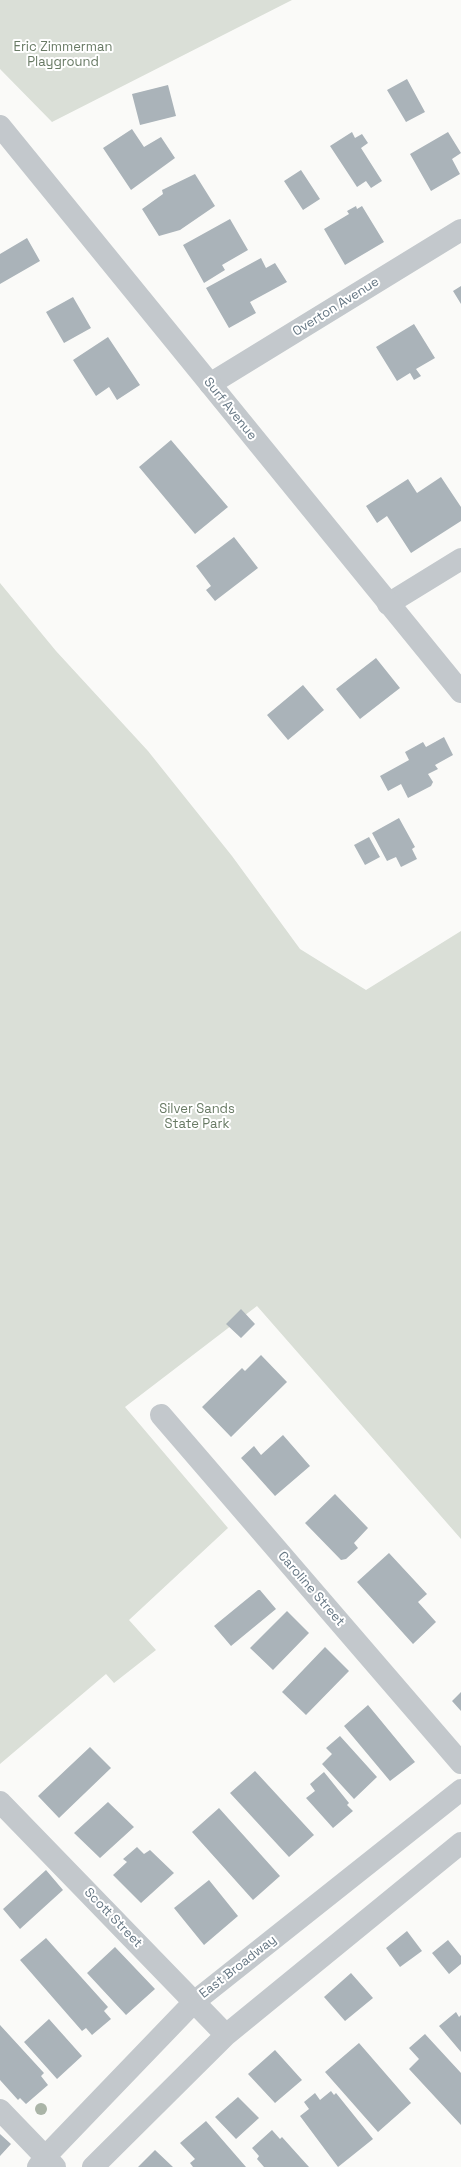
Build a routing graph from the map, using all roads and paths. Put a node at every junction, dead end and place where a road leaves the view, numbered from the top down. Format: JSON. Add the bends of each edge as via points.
{"nodes":[{"id":1,"x":0,"y":126,"type":"edge"},
{"id":2,"x":461,"y":230,"type":"edge"},
{"id":3,"x":210,"y":384,"type":"junction"},
{"id":4,"x":461,"y":559,"type":"edge"},
{"id":5,"x":388,"y":604,"type":"junction"},
{"id":6,"x":461,"y":692,"type":"edge"},
{"id":7,"x":162,"y":1415,"type":"dead end"},
{"id":8,"x":461,"y":1763,"type":"edge"},
{"id":9,"x":461,"y":1790,"type":"edge"},
{"id":10,"x":0,"y":1802,"type":"edge"},
{"id":11,"x":461,"y":1843,"type":"edge"},
{"id":12,"x":194,"y":2002,"type":"junction"},
{"id":13,"x":226,"y":2035,"type":"junction"},
{"id":14,"x":0,"y":2110,"type":"edge"},
{"id":15,"x":46,"y":2164,"type":"edge"},
{"id":16,"x":93,"y":2167,"type":"edge"}],
"edges":[{"from":1,"to":3,"type":"street","name":"Surf Avenue"},
{"from":2,"to":3,"type":"street","name":"Overton Avenue"},
{"from":3,"to":5,"type":"street","name":"Surf Avenue"},
{"from":4,"to":5,"type":"street"},
{"from":5,"to":6,"type":"street","name":"Surf Avenue"},
{"from":7,"to":8,"type":"street","name":"Caroline Street"},
{"from":9,"to":12,"type":"street","name":"East Broadway"},
{"from":10,"to":12,"type":"street","name":"Scott Street"},
{"from":11,"to":13,"type":"street"},
{"from":12,"to":13,"type":"street","name":"Scott Street"},
{"from":12,"to":15,"type":"street","name":"East Broadway"},
{"from":13,"to":16,"type":"street"},
{"from":14,"to":15,"type":"street"}]}
